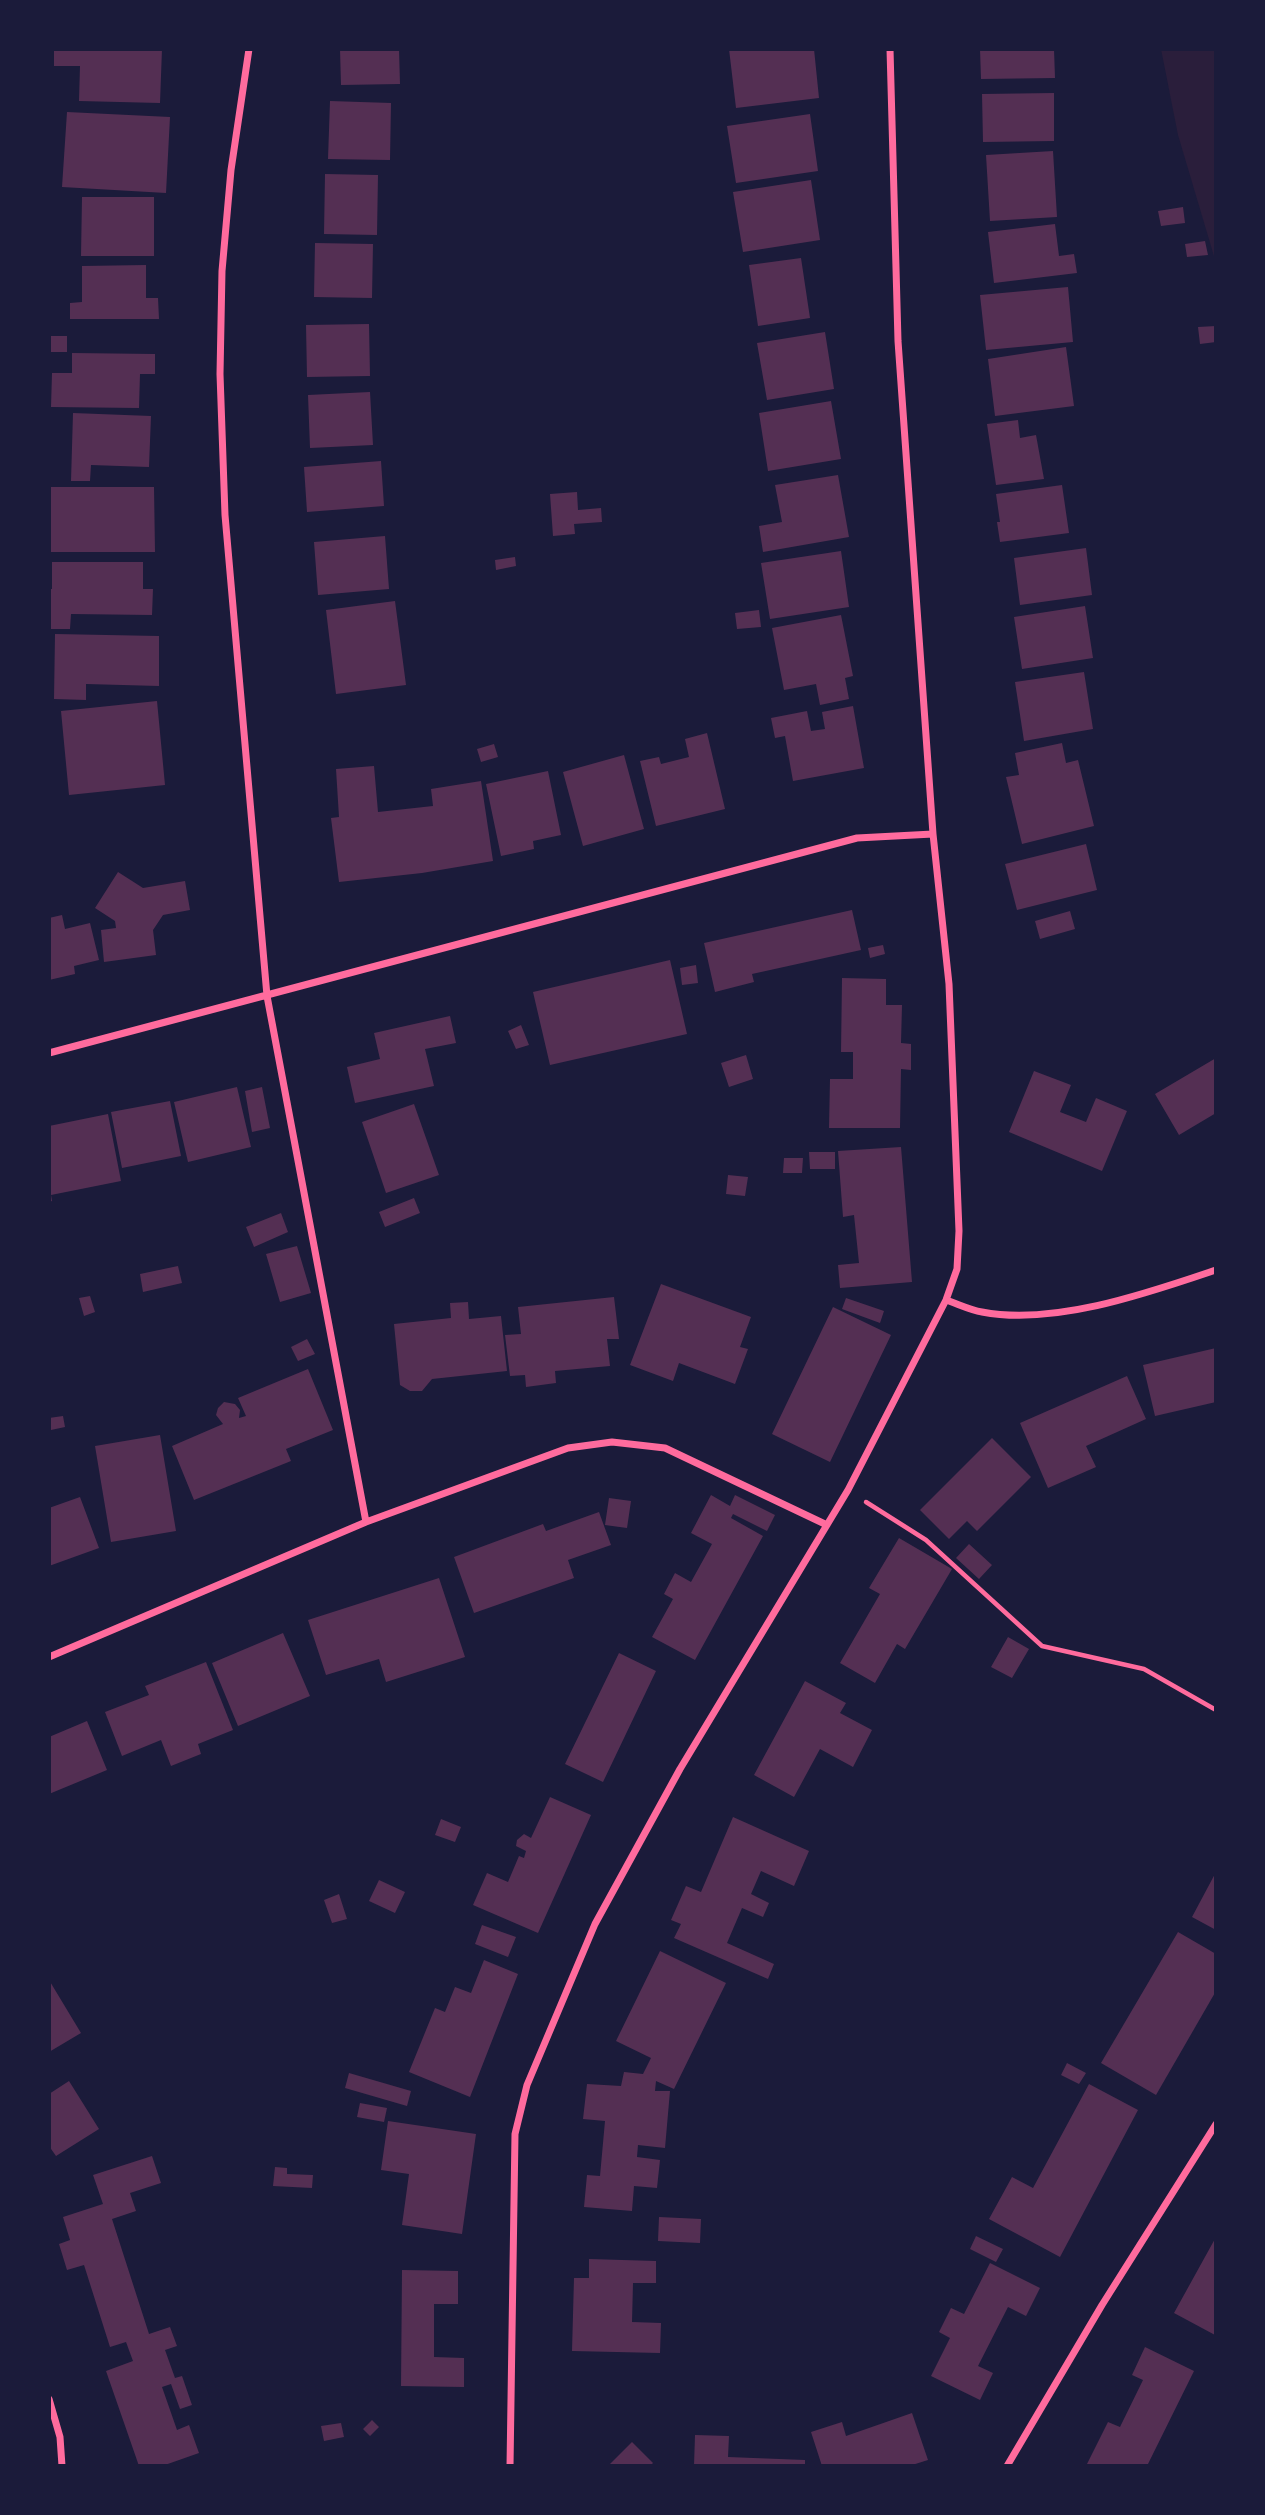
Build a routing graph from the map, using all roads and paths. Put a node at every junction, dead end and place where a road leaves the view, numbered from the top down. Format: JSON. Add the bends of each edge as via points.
{"nodes":[{"id":1,"x":249,"y":49,"type":"edge"},
{"id":2,"x":890,"y":49,"type":"edge"},
{"id":3,"x":933,"y":834,"type":"junction"},
{"id":4,"x":267,"y":996,"type":"junction"},
{"id":5,"x":49,"y":1053,"type":"edge"},
{"id":6,"x":1216,"y":1270,"type":"edge"},
{"id":7,"x":946,"y":1300,"type":"junction"},
{"id":8,"x":848,"y":1490,"type":"junction"},
{"id":9,"x":366,"y":1522,"type":"junction"},
{"id":10,"x":827,"y":1525,"type":"junction"},
{"id":11,"x":49,"y":1657,"type":"edge"},
{"id":12,"x":1216,"y":1710,"type":"edge"},
{"id":13,"x":1216,"y":2124,"type":"edge"},
{"id":14,"x":49,"y":2399,"type":"edge"},
{"id":15,"x":62,"y":2466,"type":"edge"},
{"id":16,"x":510,"y":2466,"type":"edge"},
{"id":17,"x":1007,"y":2466,"type":"edge"}],
"edges":[{"from":1,"to":4,"type":"street","via":[[231,170],[222,271],[220,374],[225,515]]},
{"from":2,"to":3,"type":"street","via":[[898,341]]},
{"from":3,"to":4,"type":"street","via":[[857,838]]},
{"from":3,"to":7,"type":"street","via":[[949,984],[959,1231],[957,1269]]},
{"from":4,"to":5,"type":"street"},
{"from":4,"to":9,"type":"street"},
{"from":6,"to":7,"type":"street","via":[[1139,1296],[1034,1314],[982,1312]]},
{"from":7,"to":8,"type":"street"},
{"from":8,"to":10,"type":"street"},
{"from":8,"to":12,"type":"path","via":[[926,1540],[1042,1646],[1144,1669]]},
{"from":9,"to":10,"type":"street","via":[[569,1448],[612,1442],[665,1448]]},
{"from":9,"to":11,"type":"street"},
{"from":10,"to":16,"type":"street","via":[[680,1769],[594,1924],[527,2085],[515,2134]]},
{"from":13,"to":17,"type":"street"},
{"from":14,"to":15,"type":"street","via":[[60,2437]]}]}
